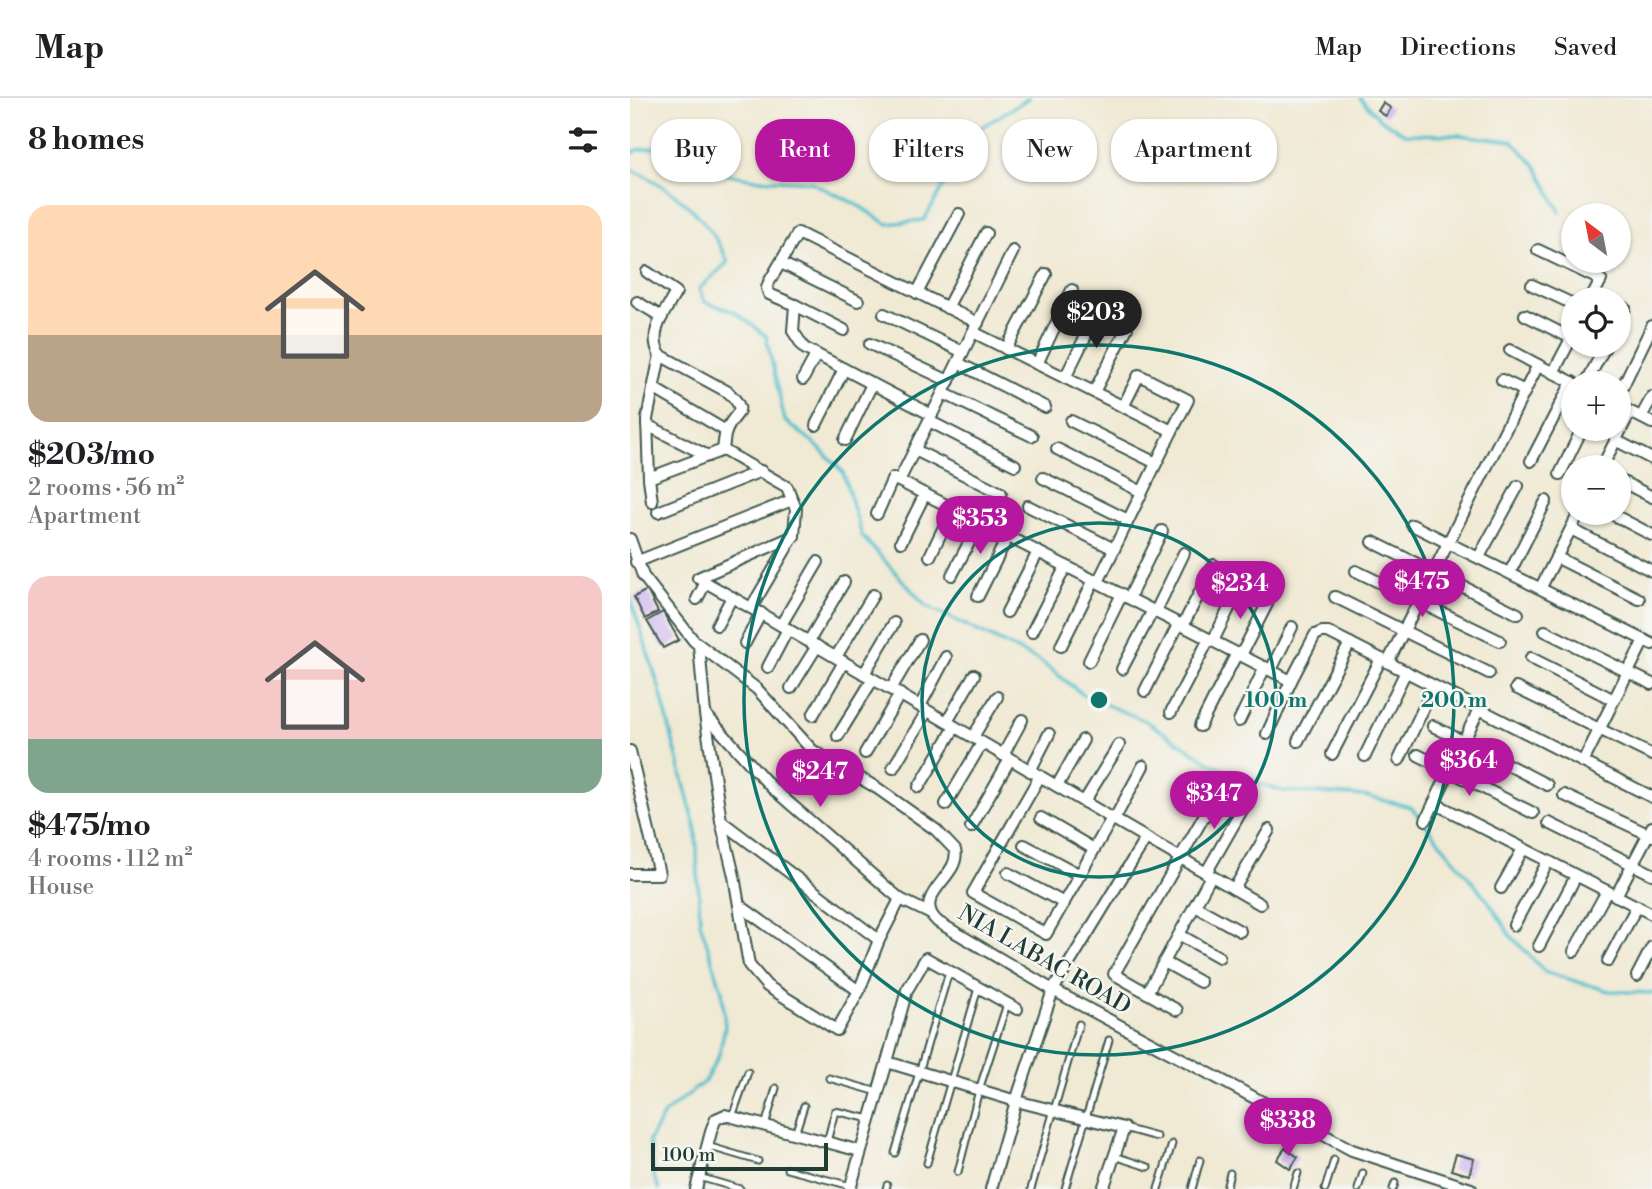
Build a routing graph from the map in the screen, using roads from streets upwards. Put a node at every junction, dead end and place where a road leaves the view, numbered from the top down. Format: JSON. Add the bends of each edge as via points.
{"nodes":[{"id":1,"x":959,"y":214,"type":"dead end"},
{"id":2,"x":986,"y":233,"type":"dead end"},
{"id":3,"x":1538,"y":250,"type":"dead end"},
{"id":4,"x":1013,"y":251,"type":"dead end"},
{"id":5,"x":780,"y":263,"type":"junction"},
{"id":6,"x":647,"y":272,"type":"dead end"},
{"id":7,"x":1046,"y":274,"type":"dead end"},
{"id":8,"x":1532,"y":285,"type":"dead end"},
{"id":9,"x":1597,"y":287,"type":"edge"},
{"id":10,"x":1072,"y":290,"type":"dead end"},
{"id":11,"x":918,"y":293,"type":"junction"},
{"id":12,"x":1561,"y":298,"type":"edge"},
{"id":13,"x":858,"y":301,"type":"dead end"},
{"id":14,"x":637,"y":302,"type":"dead end"},
{"id":15,"x":795,"y":305,"type":"junction"},
{"id":16,"x":947,"y":308,"type":"junction"},
{"id":17,"x":1099,"y":309,"type":"dead end"},
{"id":18,"x":884,"y":314,"type":"dead end"},
{"id":19,"x":1525,"y":314,"type":"dead end"},
{"id":20,"x":662,"y":317,"type":"junction"},
{"id":21,"x":1652,"y":326,"type":"edge"},
{"id":22,"x":975,"y":328,"type":"junction"},
{"id":23,"x":1126,"y":328,"type":"dead end"},
{"id":24,"x":844,"y":330,"type":"dead end"},
{"id":25,"x":1561,"y":331,"type":"edge"},
{"id":26,"x":870,"y":344,"type":"dead end"},
{"id":27,"x":1006,"y":349,"type":"junction"},
{"id":28,"x":1510,"y":350,"type":"dead end"},
{"id":29,"x":964,"y":352,"type":"junction"},
{"id":30,"x":660,"y":355,"type":"junction"},
{"id":31,"x":816,"y":355,"type":"junction"},
{"id":32,"x":1561,"y":357,"type":"edge"},
{"id":33,"x":958,"y":363,"type":"junction"},
{"id":34,"x":1037,"y":364,"type":"junction"},
{"id":35,"x":1538,"y":365,"type":"junction"},
{"id":36,"x":844,"y":369,"type":"junction"},
{"id":37,"x":1630,"y":371,"type":"edge"},
{"id":38,"x":1553,"y":373,"type":"junction"},
{"id":39,"x":1561,"y":377,"type":"edge"},
{"id":40,"x":1065,"y":378,"type":"junction"},
{"id":41,"x":803,"y":379,"type":"dead end"},
{"id":42,"x":1502,"y":380,"type":"dead end"},
{"id":43,"x":949,"y":381,"type":"junction"},
{"id":44,"x":872,"y":384,"type":"junction"},
{"id":45,"x":653,"y":388,"type":"junction"},
{"id":46,"x":1525,"y":391,"type":"junction"},
{"id":47,"x":1094,"y":392,"type":"junction"},
{"id":48,"x":943,"y":393,"type":"junction"},
{"id":49,"x":1652,"y":397,"type":"edge"},
{"id":50,"x":1561,"y":405,"type":"edge"},
{"id":51,"x":1045,"y":407,"type":"dead end"},
{"id":52,"x":1123,"y":407,"type":"junction"},
{"id":53,"x":1631,"y":412,"type":"edge"},
{"id":54,"x":1641,"y":417,"type":"junction"},
{"id":55,"x":931,"y":418,"type":"junction"},
{"id":56,"x":1071,"y":421,"type":"dead end"},
{"id":57,"x":1652,"y":423,"type":"edge"},
{"id":58,"x":647,"y":425,"type":"junction"},
{"id":59,"x":816,"y":425,"type":"dead end"},
{"id":60,"x":726,"y":430,"type":"junction"},
{"id":61,"x":1172,"y":431,"type":"junction"},
{"id":62,"x":1031,"y":436,"type":"dead end"},
{"id":63,"x":845,"y":440,"type":"dead end"},
{"id":64,"x":1576,"y":441,"type":"edge"},
{"id":65,"x":1617,"y":441,"type":"edge"},
{"id":66,"x":1057,"y":449,"type":"dead end"},
{"id":67,"x":723,"y":450,"type":"junction"},
{"id":68,"x":915,"y":450,"type":"junction"},
{"id":69,"x":708,"y":456,"type":"junction"},
{"id":70,"x":1652,"y":459,"type":"edge"},
{"id":71,"x":1531,"y":461,"type":"dead end"},
{"id":72,"x":1156,"y":463,"type":"junction"},
{"id":73,"x":1015,"y":465,"type":"dead end"},
{"id":74,"x":761,"y":471,"type":"junction"},
{"id":75,"x":1560,"y":474,"type":"dead end"},
{"id":76,"x":649,"y":478,"type":"junction"},
{"id":77,"x":1043,"y":478,"type":"dead end"},
{"id":78,"x":899,"y":481,"type":"junction"},
{"id":79,"x":1518,"y":486,"type":"dead end"},
{"id":80,"x":1631,"y":486,"type":"edge"},
{"id":81,"x":1142,"y":492,"type":"junction"},
{"id":82,"x":1001,"y":493,"type":"dead end"},
{"id":83,"x":925,"y":494,"type":"junction"},
{"id":84,"x":1652,"y":497,"type":"edge"},
{"id":85,"x":792,"y":500,"type":"junction"},
{"id":86,"x":1546,"y":500,"type":"dead end"},
{"id":87,"x":1028,"y":506,"type":"dead end"},
{"id":88,"x":953,"y":508,"type":"junction"},
{"id":89,"x":877,"y":514,"type":"dead end"},
{"id":90,"x":1128,"y":520,"type":"junction"},
{"id":91,"x":980,"y":522,"type":"junction"},
{"id":92,"x":1631,"y":524,"type":"edge"},
{"id":93,"x":1412,"y":525,"type":"dead end"},
{"id":94,"x":1573,"y":525,"type":"edge"},
{"id":95,"x":1571,"y":529,"type":"junction"},
{"id":96,"x":1162,"y":531,"type":"dead end"},
{"id":97,"x":1652,"y":535,"type":"edge"},
{"id":98,"x":794,"y":536,"type":"junction"},
{"id":99,"x":1008,"y":536,"type":"junction"},
{"id":100,"x":630,"y":539,"type":"edge"},
{"id":101,"x":901,"y":542,"type":"dead end"},
{"id":102,"x":1373,"y":542,"type":"dead end"},
{"id":103,"x":1449,"y":542,"type":"junction"},
{"id":104,"x":1114,"y":549,"type":"junction"},
{"id":105,"x":1038,"y":552,"type":"junction"},
{"id":106,"x":1184,"y":553,"type":"dead end"},
{"id":107,"x":930,"y":556,"type":"dead end"},
{"id":108,"x":1479,"y":557,"type":"junction"},
{"id":109,"x":1556,"y":557,"type":"junction"},
{"id":110,"x":636,"y":562,"type":"junction"},
{"id":111,"x":818,"y":562,"type":"dead end"},
{"id":112,"x":1214,"y":565,"type":"dead end"},
{"id":113,"x":1066,"y":566,"type":"junction"},
{"id":114,"x":1356,"y":571,"type":"dead end"},
{"id":115,"x":1652,"y":571,"type":"edge"},
{"id":116,"x":1433,"y":572,"type":"junction"},
{"id":117,"x":1510,"y":572,"type":"junction"},
{"id":118,"x":952,"y":575,"type":"dead end"},
{"id":119,"x":1096,"y":581,"type":"junction"},
{"id":120,"x":706,"y":582,"type":"junction"},
{"id":121,"x":844,"y":582,"type":"dead end"},
{"id":122,"x":1541,"y":587,"type":"junction"},
{"id":123,"x":1239,"y":588,"type":"dead end"},
{"id":124,"x":873,"y":596,"type":"dead end"},
{"id":125,"x":978,"y":596,"type":"dead end"},
{"id":126,"x":1125,"y":596,"type":"junction"},
{"id":127,"x":732,"y":597,"type":"junction"},
{"id":128,"x":1335,"y":597,"type":"dead end"},
{"id":129,"x":1639,"y":598,"type":"dead end"},
{"id":130,"x":697,"y":599,"type":"dead end"},
{"id":131,"x":1419,"y":600,"type":"junction"},
{"id":132,"x":1267,"y":604,"type":"dead end"},
{"id":133,"x":756,"y":610,"type":"junction"},
{"id":134,"x":1154,"y":611,"type":"junction"},
{"id":135,"x":1007,"y":612,"type":"dead end"},
{"id":136,"x":1518,"y":614,"type":"dead end"},
{"id":137,"x":894,"y":622,"type":"dead end"},
{"id":138,"x":1181,"y":624,"type":"junction"},
{"id":139,"x":718,"y":625,"type":"dead end"},
{"id":140,"x":784,"y":627,"type":"junction"},
{"id":141,"x":1292,"y":627,"type":"dead end"},
{"id":142,"x":1404,"y":630,"type":"junction"},
{"id":143,"x":1545,"y":631,"type":"dead end"},
{"id":144,"x":1032,"y":632,"type":"dead end"},
{"id":145,"x":920,"y":640,"type":"dead end"},
{"id":146,"x":1211,"y":640,"type":"junction"},
{"id":147,"x":1500,"y":641,"type":"dead end"},
{"id":148,"x":1648,"y":642,"type":"edge"},
{"id":149,"x":745,"y":643,"type":"dead end"},
{"id":150,"x":1350,"y":643,"type":"junction"},
{"id":151,"x":813,"y":644,"type":"junction"},
{"id":152,"x":699,"y":645,"type":"junction"},
{"id":153,"x":1061,"y":646,"type":"dead end"},
{"id":154,"x":1239,"y":654,"type":"junction"},
{"id":155,"x":946,"y":657,"type":"dead end"},
{"id":156,"x":840,"y":659,"type":"junction"},
{"id":157,"x":1531,"y":659,"type":"dead end"},
{"id":158,"x":1384,"y":660,"type":"junction"},
{"id":159,"x":1089,"y":661,"type":"dead end"},
{"id":160,"x":768,"y":667,"type":"dead end"},
{"id":161,"x":1122,"y":669,"type":"dead end"},
{"id":162,"x":1268,"y":669,"type":"junction"},
{"id":163,"x":1406,"y":671,"type":"junction"},
{"id":164,"x":1628,"y":672,"type":"junction"},
{"id":165,"x":1489,"y":673,"type":"dead end"},
{"id":166,"x":974,"y":674,"type":"dead end"},
{"id":167,"x":868,"y":676,"type":"junction"},
{"id":168,"x":1291,"y":681,"type":"junction"},
{"id":169,"x":1652,"y":684,"type":"edge"},
{"id":170,"x":1434,"y":686,"type":"junction"},
{"id":171,"x":791,"y":688,"type":"dead end"},
{"id":172,"x":1516,"y":688,"type":"dead end"},
{"id":173,"x":1145,"y":691,"type":"dead end"},
{"id":174,"x":895,"y":692,"type":"junction"},
{"id":175,"x":997,"y":697,"type":"dead end"},
{"id":176,"x":1614,"y":700,"type":"junction"},
{"id":177,"x":923,"y":708,"type":"junction"},
{"id":178,"x":1479,"y":709,"type":"junction"},
{"id":179,"x":1171,"y":712,"type":"dead end"},
{"id":180,"x":705,"y":713,"type":"junction"},
{"id":181,"x":813,"y":715,"type":"dead end"},
{"id":182,"x":1022,"y":720,"type":"dead end"},
{"id":183,"x":1239,"y":721,"type":"dead end"},
{"id":184,"x":951,"y":724,"type":"junction"},
{"id":185,"x":1200,"y":726,"type":"dead end"},
{"id":186,"x":1433,"y":726,"type":"dead end"},
{"id":187,"x":1599,"y":729,"type":"junction"},
{"id":188,"x":1049,"y":734,"type":"dead end"},
{"id":189,"x":1266,"y":734,"type":"dead end"},
{"id":190,"x":838,"y":736,"type":"dead end"},
{"id":191,"x":977,"y":740,"type":"junction"},
{"id":192,"x":1083,"y":740,"type":"dead end"},
{"id":193,"x":1298,"y":741,"type":"dead end"},
{"id":194,"x":1464,"y":741,"type":"junction"},
{"id":195,"x":1119,"y":745,"type":"dead end"},
{"id":196,"x":630,"y":751,"type":"edge"},
{"id":197,"x":865,"y":753,"type":"dead end"},
{"id":198,"x":1332,"y":754,"type":"dead end"},
{"id":199,"x":1418,"y":755,"type":"dead end"},
{"id":200,"x":1652,"y":755,"type":"edge"},
{"id":201,"x":1007,"y":757,"type":"junction"},
{"id":202,"x":1365,"y":757,"type":"dead end"},
{"id":203,"x":1399,"y":760,"type":"dead end"},
{"id":204,"x":1583,"y":762,"type":"junction"},
{"id":205,"x":1143,"y":766,"type":"dead end"},
{"id":206,"x":893,"y":768,"type":"dead end"},
{"id":207,"x":1450,"y":770,"type":"junction"},
{"id":208,"x":1035,"y":774,"type":"junction"},
{"id":209,"x":1547,"y":785,"type":"dead end"},
{"id":210,"x":1057,"y":786,"type":"junction"},
{"id":211,"x":919,"y":787,"type":"dead end"},
{"id":212,"x":1220,"y":789,"type":"dead end"},
{"id":213,"x":1564,"y":795,"type":"dead end"},
{"id":214,"x":1652,"y":797,"type":"edge"},
{"id":215,"x":1084,"y":802,"type":"junction"},
{"id":216,"x":1246,"y":803,"type":"dead end"},
{"id":217,"x":1434,"y":803,"type":"junction"},
{"id":218,"x":946,"y":804,"type":"dead end"},
{"id":219,"x":1533,"y":813,"type":"dead end"},
{"id":220,"x":1041,"y":818,"type":"dead end"},
{"id":221,"x":1113,"y":819,"type":"junction"},
{"id":222,"x":1426,"y":820,"type":"dead end"},
{"id":223,"x":721,"y":821,"type":"junction"},
{"id":224,"x":1549,"y":823,"type":"dead end"},
{"id":225,"x":971,"y":827,"type":"dead end"},
{"id":226,"x":1269,"y":830,"type":"dead end"},
{"id":227,"x":1651,"y":833,"type":"edge"},
{"id":228,"x":1146,"y":838,"type":"junction"},
{"id":229,"x":1024,"y":845,"type":"dead end"},
{"id":230,"x":1094,"y":849,"type":"junction"},
{"id":231,"x":1523,"y":849,"type":"junction"},
{"id":232,"x":1181,"y":859,"type":"junction"},
{"id":233,"x":1548,"y":861,"type":"junction"},
{"id":234,"x":1633,"y":864,"type":"junction"},
{"id":235,"x":1008,"y":873,"type":"dead end"},
{"id":236,"x":630,"y":874,"type":"edge"},
{"id":237,"x":1209,"y":874,"type":"junction"},
{"id":238,"x":1652,"y":874,"type":"edge"},
{"id":239,"x":1080,"y":875,"type":"junction"},
{"id":240,"x":1576,"y":876,"type":"junction"},
{"id":241,"x":1501,"y":888,"type":"dead end"},
{"id":242,"x":1234,"y":889,"type":"junction"},
{"id":243,"x":1612,"y":894,"type":"junction"},
{"id":244,"x":900,"y":898,"type":"junction"},
{"id":245,"x":1063,"y":903,"type":"junction"},
{"id":246,"x":1260,"y":904,"type":"dead end"},
{"id":247,"x":739,"y":905,"type":"junction"},
{"id":248,"x":1195,"y":906,"type":"junction"},
{"id":249,"x":1636,"y":906,"type":"junction"},
{"id":250,"x":931,"y":914,"type":"junction"},
{"id":251,"x":1652,"y":914,"type":"edge"},
{"id":252,"x":1514,"y":925,"type":"dead end"},
{"id":253,"x":1240,"y":931,"type":"dead end"},
{"id":254,"x":1180,"y":935,"type":"junction"},
{"id":255,"x":878,"y":940,"type":"junction"},
{"id":256,"x":1539,"y":946,"type":"dead end"},
{"id":257,"x":1652,"y":947,"type":"edge"},
{"id":258,"x":1574,"y":951,"type":"dead end"},
{"id":259,"x":1219,"y":957,"type":"dead end"},
{"id":260,"x":1608,"y":961,"type":"dead end"},
{"id":261,"x":1164,"y":962,"type":"junction"},
{"id":262,"x":1637,"y":976,"type":"dead end"},
{"id":263,"x":1200,"y":982,"type":"dead end"},
{"id":264,"x":1053,"y":990,"type":"junction"},
{"id":265,"x":859,"y":991,"type":"junction"},
{"id":266,"x":1147,"y":993,"type":"junction"},
{"id":267,"x":1012,"y":1006,"type":"road end"},
{"id":268,"x":1177,"y":1010,"type":"dead end"},
{"id":269,"x":887,"y":1062,"type":"junction"},
{"id":270,"x":1016,"y":1101,"type":"junction"},
{"id":271,"x":860,"y":1151,"type":"junction"},
{"id":272,"x":850,"y":1188,"type":"edge"},
{"id":273,"x":696,"y":1189,"type":"edge"},
{"id":274,"x":990,"y":1189,"type":"edge"},
{"id":275,"x":1103,"y":1189,"type":"edge"},
{"id":276,"x":1471,"y":1189,"type":"edge"}],
"edges":[{"from":1,"to":11,"type":"street"},
{"from":2,"to":16,"type":"street"},
{"from":3,"to":9,"type":"street","via":[[1601,280]]},
{"from":4,"to":22,"type":"street"},
{"from":5,"to":11,"type":"street","via":[[798,233]]},
{"from":5,"to":13,"type":"street"},
{"from":5,"to":15,"type":"street","via":[[769,282],[769,294]]},
{"from":6,"to":20,"type":"street","via":[[676,292]]},
{"from":7,"to":27,"type":"street"},
{"from":8,"to":12,"type":"street"},
{"from":10,"to":34,"type":"street"},
{"from":11,"to":16,"type":"street"},
{"from":14,"to":20,"type":"street"},
{"from":15,"to":24,"type":"street"},
{"from":15,"to":31,"type":"street","via":[[793,331],[804,348]]},
{"from":16,"to":22,"type":"street"},
{"from":17,"to":40,"type":"street"},
{"from":18,"to":29,"type":"street"},
{"from":19,"to":25,"type":"street"},
{"from":20,"to":30,"type":"street","via":[[654,344]]},
{"from":21,"to":37,"type":"street"},
{"from":22,"to":27,"type":"street"},
{"from":22,"to":29,"type":"street"},
{"from":23,"to":47,"type":"street"},
{"from":26,"to":43,"type":"street"},
{"from":27,"to":34,"type":"street"},
{"from":28,"to":35,"type":"street"},
{"from":29,"to":33,"type":"street"},
{"from":30,"to":45,"type":"street"},
{"from":30,"to":60,"type":"street","via":[[736,400],[739,413]]},
{"from":31,"to":36,"type":"street"},
{"from":31,"to":41,"type":"street"},
{"from":32,"to":38,"type":"street"},
{"from":33,"to":43,"type":"street"},
{"from":33,"to":51,"type":"street"},
{"from":34,"to":40,"type":"street"},
{"from":35,"to":38,"type":"street"},
{"from":35,"to":46,"type":"street"},
{"from":36,"to":44,"type":"street"},
{"from":36,"to":59,"type":"street"},
{"from":38,"to":39,"type":"street"},
{"from":40,"to":47,"type":"street"},
{"from":42,"to":46,"type":"street"},
{"from":43,"to":48,"type":"street"},
{"from":44,"to":55,"type":"street"},
{"from":44,"to":63,"type":"street"},
{"from":45,"to":58,"type":"street"},
{"from":45,"to":60,"type":"street"},
{"from":46,"to":103,"type":"street"},
{"from":47,"to":52,"type":"street"},
{"from":48,"to":55,"type":"street"},
{"from":48,"to":62,"type":"street"},
{"from":49,"to":54,"type":"street"},
{"from":50,"to":71,"type":"street"},
{"from":52,"to":61,"type":"street"},
{"from":52,"to":61,"type":"street","via":[[1139,375],[1188,400]]},
{"from":53,"to":54,"type":"street"},
{"from":54,"to":57,"type":"street"},
{"from":55,"to":68,"type":"street"},
{"from":55,"to":73,"type":"street"},
{"from":56,"to":72,"type":"street"},
{"from":58,"to":69,"type":"street"},
{"from":58,"to":76,"type":"street"},
{"from":60,"to":67,"type":"street"},
{"from":61,"to":72,"type":"street"},
{"from":64,"to":75,"type":"street"},
{"from":65,"to":70,"type":"street"},
{"from":66,"to":81,"type":"street"},
{"from":67,"to":69,"type":"street"},
{"from":67,"to":74,"type":"street"},
{"from":68,"to":78,"type":"street"},
{"from":68,"to":82,"type":"street"},
{"from":69,"to":76,"type":"street"},
{"from":72,"to":81,"type":"street"},
{"from":74,"to":76,"type":"street","via":[[655,507]]},
{"from":74,"to":85,"type":"street","via":[[787,487]]},
{"from":77,"to":90,"type":"street"},
{"from":78,"to":83,"type":"street"},
{"from":78,"to":89,"type":"street","via":[[893,478]]},
{"from":79,"to":108,"type":"street"},
{"from":80,"to":84,"type":"street"},
{"from":81,"to":90,"type":"street"},
{"from":83,"to":88,"type":"street"},
{"from":83,"to":101,"type":"street"},
{"from":85,"to":98,"type":"street"},
{"from":85,"to":110,"type":"street"},
{"from":86,"to":117,"type":"street"},
{"from":87,"to":104,"type":"street"},
{"from":88,"to":91,"type":"street"},
{"from":88,"to":107,"type":"street"},
{"from":90,"to":104,"type":"street"},
{"from":91,"to":99,"type":"street"},
{"from":91,"to":118,"type":"street"},
{"from":92,"to":97,"type":"street"},
{"from":93,"to":103,"type":"street"},
{"from":94,"to":95,"type":"street"},
{"from":95,"to":109,"type":"street"},
{"from":95,"to":115,"type":"street"},
{"from":96,"to":126,"type":"street"},
{"from":98,"to":120,"type":"street","via":[[698,578]]},
{"from":98,"to":133,"type":"street"},
{"from":99,"to":105,"type":"street"},
{"from":99,"to":125,"type":"street"},
{"from":100,"to":110,"type":"street","name":"NIA LABAC ROAD"},
{"from":102,"to":116,"type":"street"},
{"from":103,"to":108,"type":"street"},
{"from":103,"to":116,"type":"street"},
{"from":104,"to":119,"type":"street"},
{"from":105,"to":113,"type":"street"},
{"from":105,"to":135,"type":"street"},
{"from":106,"to":134,"type":"street"},
{"from":108,"to":117,"type":"street"},
{"from":109,"to":122,"type":"street"},
{"from":109,"to":129,"type":"street"},
{"from":110,"to":152,"type":"street","name":"NIA LABAC ROAD"},
{"from":111,"to":140,"type":"street"},
{"from":112,"to":138,"type":"street"},
{"from":113,"to":119,"type":"street"},
{"from":113,"to":144,"type":"street"},
{"from":114,"to":131,"type":"street"},
{"from":116,"to":131,"type":"street"},
{"from":116,"to":136,"type":"street"},
{"from":117,"to":122,"type":"street"},
{"from":119,"to":126,"type":"street"},
{"from":119,"to":153,"type":"street"},
{"from":120,"to":127,"type":"street"},
{"from":120,"to":130,"type":"street"},
{"from":121,"to":151,"type":"street"},
{"from":122,"to":148,"type":"street"},
{"from":123,"to":146,"type":"street"},
{"from":124,"to":156,"type":"street"},
{"from":126,"to":134,"type":"street"},
{"from":126,"to":159,"type":"street"},
{"from":127,"to":133,"type":"street"},
{"from":127,"to":139,"type":"street"},
{"from":128,"to":142,"type":"street"},
{"from":131,"to":142,"type":"street"},
{"from":131,"to":147,"type":"street"},
{"from":132,"to":154,"type":"street"},
{"from":133,"to":140,"type":"street"},
{"from":133,"to":149,"type":"street"},
{"from":134,"to":138,"type":"street"},
{"from":134,"to":161,"type":"street"},
{"from":137,"to":167,"type":"street"},
{"from":138,"to":146,"type":"street"},
{"from":138,"to":173,"type":"street"},
{"from":140,"to":151,"type":"street"},
{"from":140,"to":160,"type":"street"},
{"from":141,"to":162,"type":"street"},
{"from":142,"to":158,"type":"street"},
{"from":142,"to":165,"type":"street"},
{"from":143,"to":164,"type":"street"},
{"from":145,"to":174,"type":"street"},
{"from":146,"to":154,"type":"street"},
{"from":146,"to":179,"type":"street"},
{"from":148,"to":164,"type":"street"},
{"from":150,"to":158,"type":"street"},
{"from":150,"to":168,"type":"street","via":[[1328,632],[1315,635]]},
{"from":150,"to":193,"type":"street"},
{"from":151,"to":156,"type":"street"},
{"from":151,"to":171,"type":"street"},
{"from":152,"to":180,"type":"street"},
{"from":152,"to":250,"type":"street","name":"NIA LABAC ROAD","via":[[757,689],[812,750],[877,788],[952,846],[956,860],[929,901]]},
{"from":154,"to":162,"type":"street"},
{"from":154,"to":185,"type":"street"},
{"from":155,"to":177,"type":"street"},
{"from":156,"to":167,"type":"street"},
{"from":156,"to":181,"type":"street"},
{"from":157,"to":176,"type":"street"},
{"from":158,"to":163,"type":"street"},
{"from":158,"to":198,"type":"street"},
{"from":162,"to":168,"type":"street"},
{"from":162,"to":183,"type":"street"},
{"from":163,"to":170,"type":"street"},
{"from":163,"to":202,"type":"street"},
{"from":164,"to":169,"type":"street"},
{"from":164,"to":176,"type":"street"},
{"from":166,"to":184,"type":"street"},
{"from":167,"to":174,"type":"street"},
{"from":167,"to":190,"type":"street"},
{"from":168,"to":189,"type":"street"},
{"from":170,"to":178,"type":"street"},
{"from":170,"to":203,"type":"street"},
{"from":172,"to":187,"type":"street"},
{"from":174,"to":177,"type":"street"},
{"from":174,"to":197,"type":"street"},
{"from":175,"to":191,"type":"street"},
{"from":176,"to":187,"type":"street"},
{"from":177,"to":184,"type":"street"},
{"from":177,"to":206,"type":"street"},
{"from":178,"to":194,"type":"street"},
{"from":178,"to":204,"type":"street"},
{"from":180,"to":223,"type":"street"},
{"from":180,"to":244,"type":"street","via":[[772,788]]},
{"from":182,"to":201,"type":"street"},
{"from":184,"to":191,"type":"street"},
{"from":184,"to":211,"type":"street"},
{"from":186,"to":194,"type":"street"},
{"from":187,"to":200,"type":"street"},
{"from":187,"to":204,"type":"street"},
{"from":188,"to":208,"type":"street"},
{"from":191,"to":201,"type":"street"},
{"from":191,"to":218,"type":"street"},
{"from":192,"to":210,"type":"street"},
{"from":194,"to":207,"type":"street"},
{"from":194,"to":209,"type":"street"},
{"from":195,"to":215,"type":"street"},
{"from":196,"to":236,"type":"street","via":[[659,874]]},
{"from":199,"to":207,"type":"street"},
{"from":201,"to":208,"type":"street"},
{"from":201,"to":225,"type":"street"},
{"from":204,"to":214,"type":"street"},
{"from":205,"to":221,"type":"street"},
{"from":207,"to":217,"type":"street"},
{"from":207,"to":219,"type":"street"},
{"from":208,"to":210,"type":"street"},
{"from":208,"to":245,"type":"street","via":[[973,893],[1046,934]]},
{"from":210,"to":215,"type":"street"},
{"from":212,"to":232,"type":"street"},
{"from":213,"to":227,"type":"street"},
{"from":215,"to":221,"type":"street"},
{"from":216,"to":237,"type":"street"},
{"from":217,"to":222,"type":"street"},
{"from":217,"to":231,"type":"street"},
{"from":220,"to":230,"type":"street"},
{"from":221,"to":228,"type":"street"},
{"from":221,"to":230,"type":"street"},
{"from":223,"to":247,"type":"street"},
{"from":223,"to":255,"type":"street"},
{"from":224,"to":234,"type":"street"},
{"from":226,"to":242,"type":"street"},
{"from":227,"to":234,"type":"street"},
{"from":228,"to":232,"type":"street"},
{"from":228,"to":264,"type":"street"},
{"from":229,"to":239,"type":"street"},
{"from":230,"to":239,"type":"street"},
{"from":231,"to":233,"type":"street"},
{"from":231,"to":241,"type":"street"},
{"from":232,"to":237,"type":"street"},
{"from":232,"to":266,"type":"street","via":[[1114,974]]},
{"from":233,"to":240,"type":"street"},
{"from":233,"to":252,"type":"street"},
{"from":234,"to":238,"type":"street"},
{"from":234,"to":243,"type":"street"},
{"from":235,"to":245,"type":"street"},
{"from":237,"to":242,"type":"street"},
{"from":237,"to":248,"type":"street"},
{"from":239,"to":245,"type":"street"},
{"from":240,"to":243,"type":"street"},
{"from":240,"to":256,"type":"street"},
{"from":242,"to":246,"type":"street"},
{"from":243,"to":249,"type":"street"},
{"from":243,"to":258,"type":"street"},
{"from":244,"to":250,"type":"street"},
{"from":244,"to":255,"type":"street"},
{"from":247,"to":265,"type":"street"},
{"from":247,"to":265,"type":"street","via":[[748,965],[767,986],[837,1030]]},
{"from":248,"to":253,"type":"street"},
{"from":248,"to":254,"type":"street"},
{"from":249,"to":251,"type":"street"},
{"from":249,"to":260,"type":"street"},
{"from":250,"to":264,"type":"street","name":"NIA LABAC ROAD"},
{"from":254,"to":259,"type":"street"},
{"from":254,"to":261,"type":"street"},
{"from":255,"to":265,"type":"street"},
{"from":257,"to":262,"type":"street"},
{"from":261,"to":263,"type":"street"},
{"from":261,"to":266,"type":"street"},
{"from":264,"to":270,"type":"street"},
{"from":264,"to":276,"type":"street","name":"NIA LABAC ROAD","via":[[1352,1150]]},
{"from":266,"to":268,"type":"street"},
{"from":267,"to":269,"type":"street","via":[[926,958],[906,990]]},
{"from":269,"to":270,"type":"street"},
{"from":269,"to":271,"type":"street"},
{"from":270,"to":274,"type":"street"},
{"from":270,"to":275,"type":"street","via":[[1124,1128]]},
{"from":271,"to":272,"type":"street"},
{"from":271,"to":273,"type":"street","via":[[725,1115],[716,1119]]}]}
